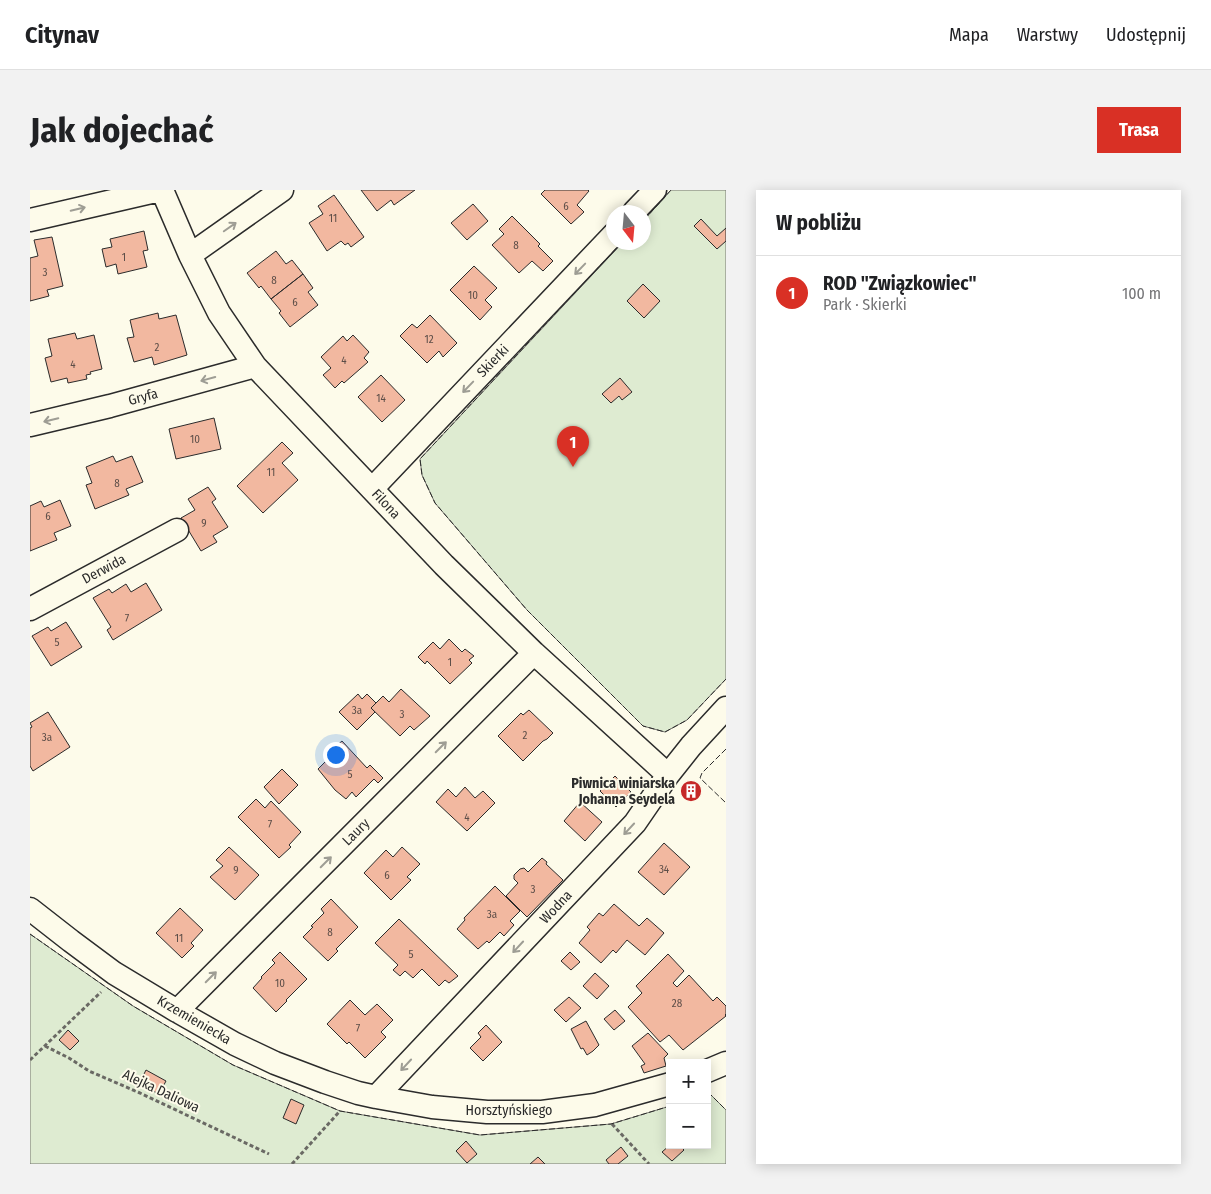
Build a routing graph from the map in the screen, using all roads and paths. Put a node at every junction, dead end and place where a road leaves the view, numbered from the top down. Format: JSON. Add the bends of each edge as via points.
{"nodes":[{"id":1,"x":161,"y":190,"type":"edge"},
{"id":2,"x":282,"y":190,"type":"edge"},
{"id":3,"x":655,"y":190,"type":"edge"},
{"id":4,"x":641,"y":205,"type":"edge"},
{"id":5,"x":30,"y":220,"type":"edge"},
{"id":6,"x":606,"y":242,"type":"edge"},
{"id":7,"x":190,"y":255,"type":"junction"},
{"id":8,"x":255,"y":366,"type":"junction"},
{"id":9,"x":30,"y":425,"type":"edge"},
{"id":10,"x":372,"y":489,"type":"junction"},
{"id":11,"x":177,"y":530,"type":"dead end"},
{"id":12,"x":30,"y":609,"type":"edge"},
{"id":13,"x":534,"y":653,"type":"junction"},
{"id":14,"x":726,"y":708,"type":"edge"},
{"id":15,"x":668,"y":775,"type":"junction"},
{"id":16,"x":30,"y":908,"type":"edge"},
{"id":17,"x":106,"y":988,"type":"dead end"},
{"id":18,"x":177,"y":1011,"type":"junction"},
{"id":19,"x":45,"y":1046,"type":"junction"},
{"id":20,"x":30,"y":1060,"type":"edge"},
{"id":21,"x":726,"y":1063,"type":"edge"},
{"id":22,"x":711,"y":1069,"type":"edge"},
{"id":23,"x":666,"y":1085,"type":"edge"},
{"id":24,"x":376,"y":1097,"type":"junction"},
{"id":25,"x":595,"y":1105,"type":"junction"},
{"id":26,"x":340,"y":1111,"type":"dead end"},
{"id":27,"x":269,"y":1154,"type":"dead end"},
{"id":28,"x":292,"y":1164,"type":"edge"},
{"id":29,"x":649,"y":1164,"type":"edge"}],
"edges":[{"from":5,"to":1,"type":"street","one_way":true},
{"from":1,"to":7,"type":"street","name":"Filona"},
{"from":7,"to":2,"type":"street","one_way":true},
{"from":3,"to":4,"type":"street"},
{"from":6,"to":10,"type":"street","name":"Skierki","one_way":true},
{"from":7,"to":8,"type":"street","name":"Filona","via":[[219,313]]},
{"from":8,"to":9,"type":"street","name":"Gryfa","one_way":true},
{"from":8,"to":10,"type":"street","name":"Filona"},
{"from":10,"to":13,"type":"street","name":"Filona"},
{"from":11,"to":12,"type":"street","name":"Derwida"},
{"from":13,"to":15,"type":"street","name":"Filona"},
{"from":18,"to":13,"type":"street","name":"Laury","one_way":true},
{"from":14,"to":15,"type":"street","name":"Wodna"},
{"from":15,"to":24,"type":"street","name":"Wodna","one_way":true,"via":[[636,823]]},
{"from":16,"to":18,"type":"street","name":"Krzemieniecka","via":[[114,973]]},
{"from":17,"to":19,"type":"path"},
{"from":18,"to":24,"type":"street","name":"Krzemieniecka","via":[[275,1063]]},
{"from":19,"to":20,"type":"path"},
{"from":19,"to":27,"type":"path","name":"Alejka Daliowa","via":[[90,1071]]},
{"from":21,"to":22,"type":"street"},
{"from":23,"to":25,"type":"street","name":"Horsztyńskiego"},
{"from":24,"to":25,"type":"street","name":"Horsztyńskiego","via":[[487,1112],[542,1112]]},
{"from":25,"to":29,"type":"path"},
{"from":26,"to":28,"type":"path"}]}
